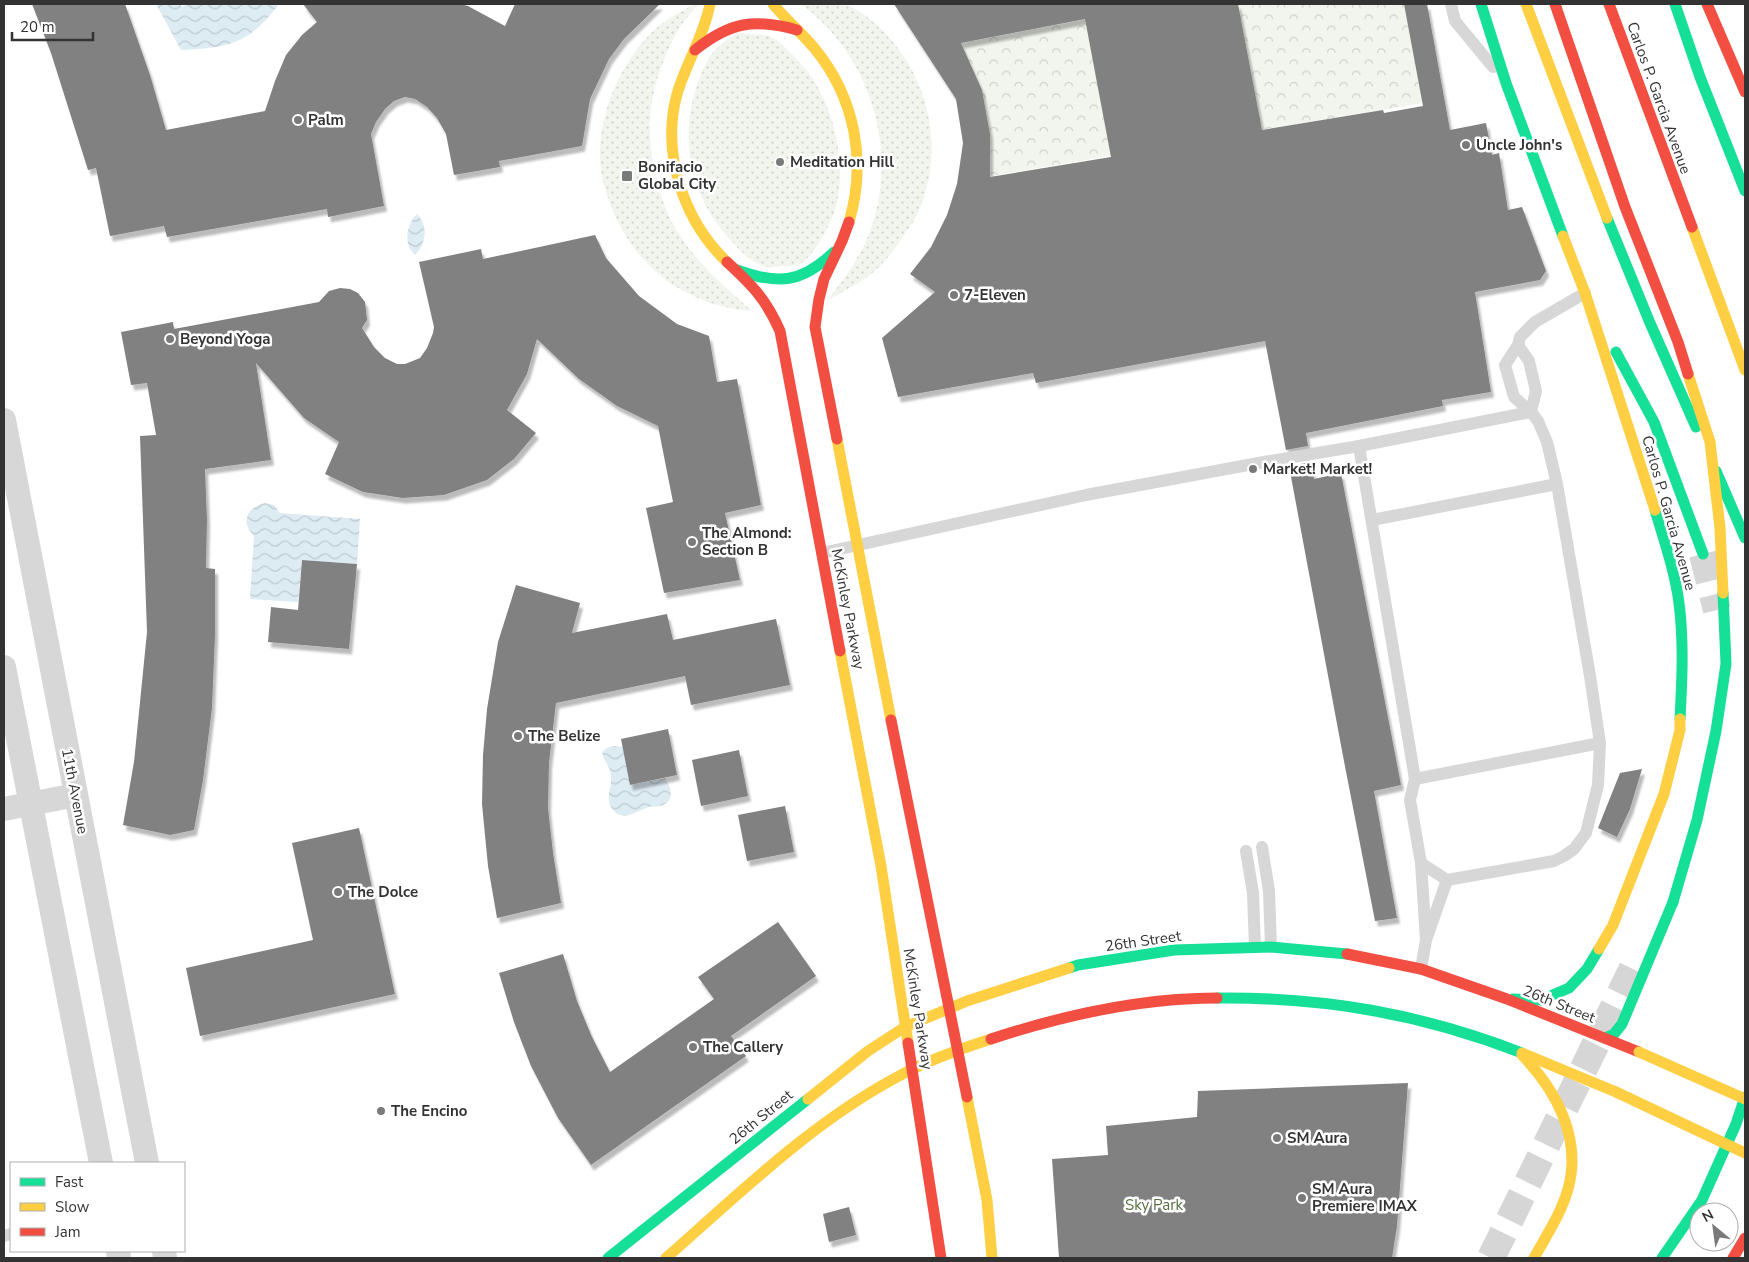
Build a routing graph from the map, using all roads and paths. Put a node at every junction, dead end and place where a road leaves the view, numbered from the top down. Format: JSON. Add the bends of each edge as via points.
{"nodes":[{"id":1,"x":710,"y":4,"type":"edge"},
{"id":2,"x":773,"y":4,"type":"edge"},
{"id":3,"x":1451,"y":4,"type":"edge"},
{"id":4,"x":1481,"y":4,"type":"edge"},
{"id":5,"x":1526,"y":4,"type":"edge"},
{"id":6,"x":1555,"y":4,"type":"edge"},
{"id":7,"x":1609,"y":4,"type":"edge"},
{"id":8,"x":1675,"y":4,"type":"edge"},
{"id":9,"x":1707,"y":4,"type":"edge"},
{"id":10,"x":797,"y":30,"type":"junction"},
{"id":11,"x":694,"y":50,"type":"junction"},
{"id":12,"x":1506,"y":83,"type":"junction"},
{"id":13,"x":1745,"y":92,"type":"edge"},
{"id":14,"x":1745,"y":191,"type":"edge"},
{"id":15,"x":840,"y":246,"type":"junction"},
{"id":16,"x":735,"y":270,"type":"junction"},
{"id":17,"x":1585,"y":293,"type":"junction"},
{"id":18,"x":1518,"y":345,"type":"junction"},
{"id":19,"x":1745,"y":370,"type":"edge"},
{"id":20,"x":1531,"y":412,"type":"junction"},
{"id":21,"x":4,"y":420,"type":"edge"},
{"id":22,"x":1359,"y":446,"type":"junction"},
{"id":23,"x":1557,"y":484,"type":"junction"},
{"id":24,"x":1372,"y":520,"type":"junction"},
{"id":25,"x":1745,"y":538,"type":"edge"},
{"id":26,"x":858,"y":544,"type":"junction"},
{"id":27,"x":822,"y":553,"type":"junction"},
{"id":28,"x":1703,"y":554,"type":"tunnel mouth"},
{"id":29,"x":4,"y":667,"type":"edge"},
{"id":30,"x":1600,"y":743,"type":"junction"},
{"id":31,"x":1415,"y":778,"type":"junction"},
{"id":32,"x":76,"y":795,"type":"junction"},
{"id":33,"x":30,"y":804,"type":"junction"},
{"id":34,"x":4,"y":809,"type":"edge"},
{"id":35,"x":1262,"y":848,"type":"dead end"},
{"id":36,"x":1246,"y":850,"type":"dead end"},
{"id":37,"x":1421,"y":863,"type":"junction"},
{"id":38,"x":1447,"y":880,"type":"junction"},
{"id":39,"x":1426,"y":940,"type":"junction"},
{"id":40,"x":1255,"y":947,"type":"junction"},
{"id":41,"x":1271,"y":947,"type":"junction"},
{"id":42,"x":1422,"y":969,"type":"junction"},
{"id":43,"x":1507,"y":999,"type":"junction"},
{"id":44,"x":948,"y":1008,"type":"junction"},
{"id":45,"x":905,"y":1028,"type":"junction"},
{"id":46,"x":1605,"y":1038,"type":"junction"},
{"id":47,"x":958,"y":1050,"type":"junction"},
{"id":48,"x":1522,"y":1055,"type":"junction"},
{"id":49,"x":912,"y":1069,"type":"junction"},
{"id":50,"x":1745,"y":1098,"type":"edge"},
{"id":51,"x":1745,"y":1153,"type":"edge"},
{"id":52,"x":100,"y":1162,"type":"edge"},
{"id":53,"x":147,"y":1162,"type":"edge"},
{"id":54,"x":1745,"y":1238,"type":"edge"},
{"id":55,"x":608,"y":1258,"type":"edge"},
{"id":56,"x":666,"y":1258,"type":"edge"},
{"id":57,"x":941,"y":1258,"type":"edge"},
{"id":58,"x":992,"y":1258,"type":"edge"},
{"id":59,"x":1534,"y":1258,"type":"edge"},
{"id":60,"x":1662,"y":1258,"type":"edge"},
{"id":61,"x":1733,"y":1258,"type":"edge"}],
"edges":[{"from":1,"to":11,"type":"main road","name":"McKinley Parkway","via":[[706,25]]},
{"from":2,"to":10,"type":"main road","name":"McKinley Parkway"},
{"from":3,"to":12,"type":"lane","via":[[1455,21]]},
{"from":4,"to":12,"type":"main road","name":"Carlos P. Garcia Avenue"},
{"from":5,"to":25,"type":"main road","via":[[1664,358]]},
{"from":6,"to":46,"type":"main road","bridge":true,"via":[[1609,162],[1678,342],[1710,442],[1720,528],[1726,664],[1697,820],[1673,902],[1622,1024],[1614,1034]]},
{"from":7,"to":19,"type":"main road","name":"Carlos P. Garcia Avenue"},
{"from":8,"to":14,"type":"main road"},
{"from":9,"to":13,"type":"main road"},
{"from":10,"to":11,"type":"main road","via":[[776,23],[753,22],[731,26]]},
{"from":10,"to":15,"type":"main road","name":"McKinley Parkway","via":[[818,51],[834,76],[847,102],[855,131],[857,190]]},
{"from":11,"to":16,"type":"main road","name":"McKinley Parkway","via":[[681,78],[674,107],[671,137],[674,167],[696,223]]},
{"from":12,"to":17,"type":"main road","name":"Carlos P. Garcia Avenue"},
{"from":15,"to":16,"type":"main road","via":[[824,263],[804,275],[781,281],[757,278]]},
{"from":15,"to":26,"type":"main road","name":"McKinley Parkway","via":[[820,289],[815,327]]},
{"from":16,"to":27,"type":"main road","name":"McKinley Parkway","via":[[759,294],[780,331]]},
{"from":17,"to":18,"type":"lane","via":[[1535,322],[1520,337]]},
{"from":17,"to":28,"type":"main road","name":"Carlos P. Garcia Avenue","via":[[1654,422]]},
{"from":17,"to":43,"type":"main road","name":"Carlos P. Garcia Avenue","via":[[1658,518],[1680,603],[1683,657],[1680,730],[1664,794],[1613,925],[1587,969],[1569,988],[1541,1000]]},
{"from":18,"to":20,"type":"lane","via":[[1529,361],[1536,391]]},
{"from":18,"to":20,"type":"lane","via":[[1505,365],[1514,397]]},
{"from":20,"to":22,"type":"lane"},
{"from":20,"to":23,"type":"lane","via":[[1547,442]]},
{"from":21,"to":32,"type":"street","name":"11th Avenue"},
{"from":22,"to":24,"type":"lane"},
{"from":22,"to":26,"type":"lane","via":[[1086,495]]},
{"from":23,"to":24,"type":"lane"},
{"from":23,"to":30,"type":"lane"},
{"from":24,"to":31,"type":"lane"},
{"from":26,"to":27,"type":"lane"},
{"from":26,"to":44,"type":"main road","name":"McKinley Parkway"},
{"from":27,"to":45,"type":"main road","name":"McKinley Parkway","via":[[881,866]]},
{"from":29,"to":33,"type":"street"},
{"from":30,"to":31,"type":"lane"},
{"from":30,"to":38,"type":"lane","via":[[1598,785],[1586,832],[1574,849],[1554,861]]},
{"from":31,"to":37,"type":"lane","via":[[1410,800]]},
{"from":32,"to":33,"type":"street"},
{"from":32,"to":53,"type":"street","name":"11th Avenue"},
{"from":33,"to":34,"type":"street"},
{"from":33,"to":52,"type":"street"},
{"from":35,"to":41,"type":"lane","via":[[1269,891]]},
{"from":36,"to":40,"type":"lane","via":[[1253,893]]},
{"from":37,"to":38,"type":"lane"},
{"from":37,"to":39,"type":"lane"},
{"from":38,"to":39,"type":"lane"},
{"from":39,"to":42,"type":"lane"},
{"from":40,"to":41,"type":"main road","name":"26th Street"},
{"from":40,"to":44,"type":"main road","name":"26th Street","via":[[1174,950],[1078,965]]},
{"from":41,"to":42,"type":"main road","name":"26th Street","via":[[1355,955]]},
{"from":42,"to":43,"type":"main road","name":"26th Street"},
{"from":43,"to":46,"type":"main road","name":"26th Street"},
{"from":44,"to":45,"type":"main road","name":"26th Street"},
{"from":44,"to":47,"type":"main road","name":"McKinley Parkway"},
{"from":45,"to":49,"type":"main road","name":"McKinley Parkway"},
{"from":45,"to":55,"type":"main road","name":"26th Street","via":[[868,1051]]},
{"from":46,"to":50,"type":"main road","name":"26th Street","bridge":true},
{"from":47,"to":48,"type":"main road","via":[[1059,1018],[1123,1005],[1251,996],[1315,1000],[1378,1010],[1441,1025]]},
{"from":47,"to":49,"type":"main road"},
{"from":47,"to":58,"type":"main road","name":"McKinley Parkway","via":[[986,1200]]},
{"from":48,"to":51,"type":"main road","bridge":true,"via":[[1616,1092]]},
{"from":48,"to":59,"type":"main road","via":[[1553,1091],[1566,1123],[1572,1158],[1568,1190]]},
{"from":49,"to":56,"type":"main road","via":[[828,1121]]},
{"from":49,"to":57,"type":"main road","name":"McKinley Parkway"},
{"from":50,"to":60,"type":"main road","via":[[1702,1200]]},
{"from":54,"to":61,"type":"main road"}]}
